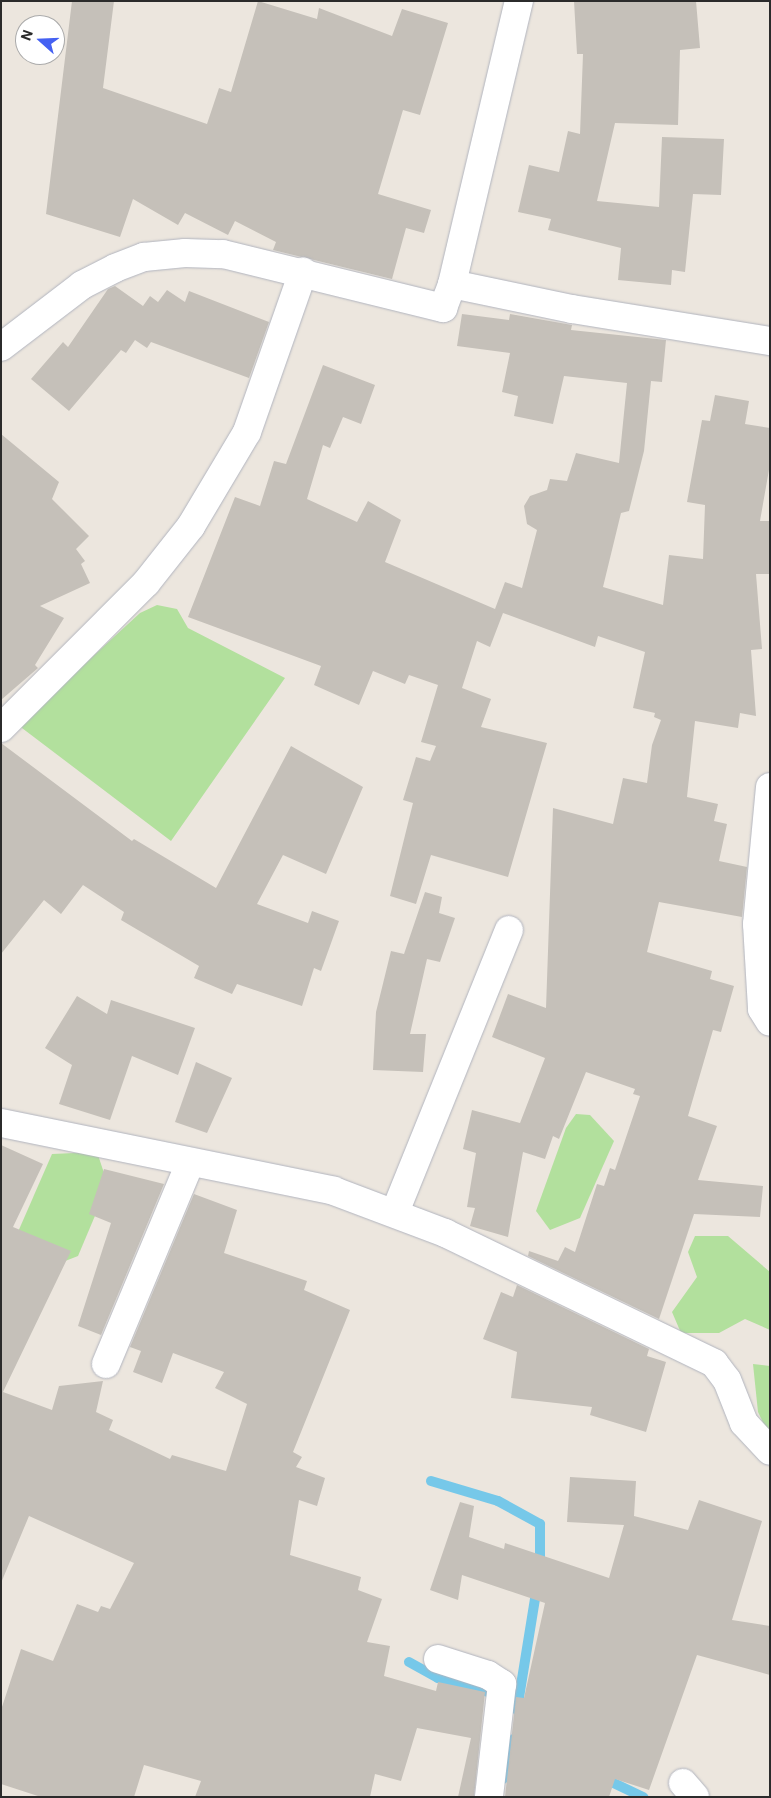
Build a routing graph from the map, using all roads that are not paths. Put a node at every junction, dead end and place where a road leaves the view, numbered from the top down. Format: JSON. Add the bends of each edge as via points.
{"nodes":[{"id":1,"x":519,"y":1,"type":"edge"},
{"id":2,"x":303,"y":272,"type":"junction"},
{"id":3,"x":452,"y":284,"type":"junction"},
{"id":4,"x":770,"y":341,"type":"edge"},
{"id":5,"x":1,"y":347,"type":"edge"},
{"id":6,"x":1,"y":728,"type":"edge"},
{"id":7,"x":770,"y":787,"type":"edge"},
{"id":8,"x":509,"y":930,"type":"dead end"},
{"id":9,"x":770,"y":1022,"type":"edge"},
{"id":10,"x":1,"y":1123,"type":"edge"},
{"id":11,"x":190,"y":1163,"type":"junction"},
{"id":12,"x":394,"y":1212,"type":"junction"},
{"id":13,"x":106,"y":1364,"type":"dead end"},
{"id":14,"x":770,"y":1451,"type":"edge"},
{"id":15,"x":438,"y":1659,"type":"dead end"},
{"id":16,"x":489,"y":1797,"type":"edge"}],
"edges":[{"from":1,"to":3,"type":"street"},
{"from":2,"to":3,"type":"street","via":[[442,308]]},
{"from":2,"to":5,"type":"street","via":[[223,254],[144,256],[82,285]]},
{"from":2,"to":6,"type":"street","via":[[247,432],[191,526],[134,596]]},
{"from":3,"to":4,"type":"street","via":[[572,309]]},
{"from":7,"to":9,"type":"street","via":[[757,924],[762,1009]]},
{"from":8,"to":12,"type":"street"},
{"from":10,"to":11,"type":"street"},
{"from":11,"to":12,"type":"street","via":[[334,1191]]},
{"from":11,"to":13,"type":"street"},
{"from":12,"to":14,"type":"street","via":[[714,1363],[727,1380],[744,1423]]},
{"from":15,"to":16,"type":"street","via":[[488,1675],[502,1684],[504,1692]]}]}
